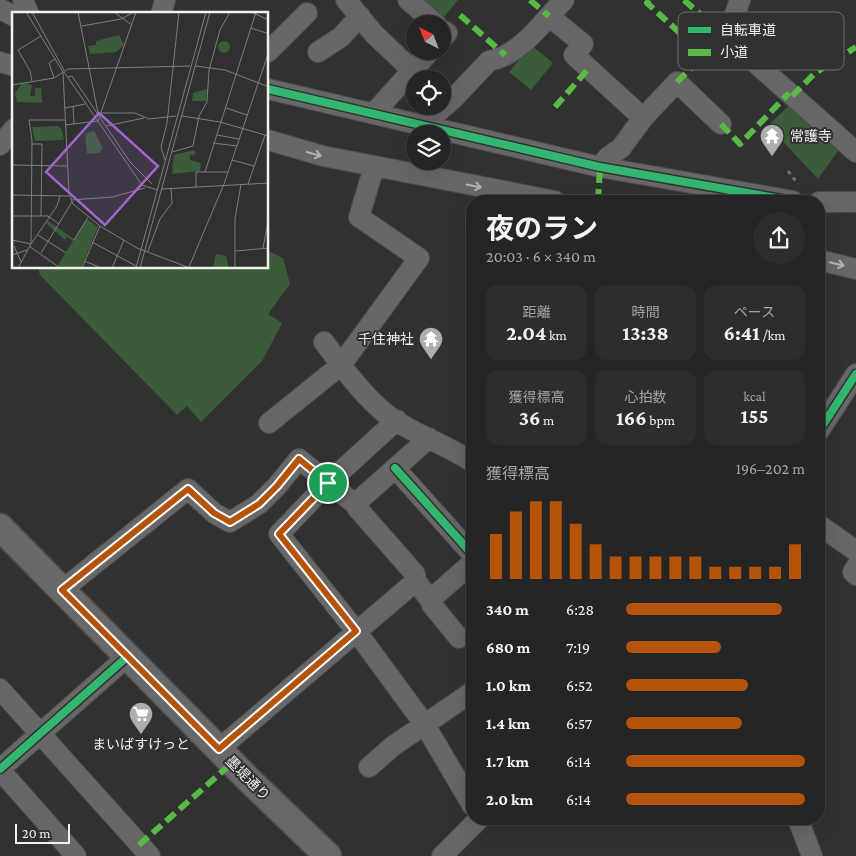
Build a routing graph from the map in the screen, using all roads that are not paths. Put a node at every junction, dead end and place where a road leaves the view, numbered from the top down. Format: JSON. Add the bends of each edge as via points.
{"nodes":[{"id":1,"x":23,"y":0,"type":"edge"},
{"id":2,"x":346,"y":0,"type":"edge"},
{"id":3,"x":408,"y":0,"type":"edge"},
{"id":4,"x":564,"y":0,"type":"edge"},
{"id":5,"x":740,"y":0,"type":"edge"},
{"id":6,"x":0,"y":9,"type":"edge"},
{"id":7,"x":28,"y":12,"type":"edge"},
{"id":8,"x":736,"y":12,"type":"edge"},
{"id":9,"x":307,"y":13,"type":"dead end"},
{"id":10,"x":12,"y":15,"type":"edge"},
{"id":11,"x":426,"y":15,"type":"edge"},
{"id":12,"x":360,"y":16,"type":"junction"},
{"id":13,"x":549,"y":16,"type":"junction"},
{"id":14,"x":269,"y":51,"type":"edge"},
{"id":15,"x":318,"y":52,"type":"dead end"},
{"id":16,"x":421,"y":60,"type":"edge"},
{"id":17,"x":412,"y":70,"type":"joint"},
{"id":18,"x":763,"y":70,"type":"edge"},
{"id":19,"x":406,"y":77,"type":"edge"},
{"id":20,"x":269,"y":89,"type":"edge"},
{"id":21,"x":373,"y":114,"type":"junction"},
{"id":22,"x":644,"y":118,"type":"junction"},
{"id":23,"x":721,"y":124,"type":"dead end"},
{"id":24,"x":418,"y":125,"type":"edge"},
{"id":25,"x":423,"y":125,"type":"edge"},
{"id":26,"x":12,"y":131,"type":"edge"},
{"id":27,"x":451,"y":133,"type":"edge"},
{"id":28,"x":269,"y":140,"type":"edge"},
{"id":29,"x":0,"y":145,"type":"edge"},
{"id":30,"x":856,"y":152,"type":"edge"},
{"id":31,"x":374,"y":167,"type":"junction"},
{"id":32,"x":600,"y":167,"type":"junction"},
{"id":33,"x":510,"y":195,"type":"edge"},
{"id":34,"x":759,"y":195,"type":"edge"},
{"id":35,"x":825,"y":202,"type":"edge"},
{"id":36,"x":856,"y":202,"type":"edge"},
{"id":37,"x":825,"y":261,"type":"edge"},
{"id":38,"x":856,"y":268,"type":"edge"},
{"id":39,"x":324,"y":342,"type":"dead end"},
{"id":40,"x":341,"y":365,"type":"junction"},
{"id":41,"x":854,"y":382,"type":"edge"},
{"id":42,"x":396,"y":420,"type":"junction"},
{"id":43,"x":269,"y":422,"type":"dead end"},
{"id":44,"x":825,"y":423,"type":"edge"},
{"id":45,"x":429,"y":438,"type":"junction"},
{"id":46,"x":466,"y":459,"type":"edge"},
{"id":47,"x":395,"y":468,"type":"junction"},
{"id":48,"x":328,"y":483,"type":"junction"},
{"id":49,"x":355,"y":504,"type":"junction"},
{"id":50,"x":0,"y":528,"type":"edge"},
{"id":51,"x":825,"y":529,"type":"edge"},
{"id":52,"x":466,"y":547,"type":"edge"},
{"id":53,"x":856,"y":551,"type":"edge"},
{"id":54,"x":856,"y":567,"type":"edge"},
{"id":55,"x":466,"y":568,"type":"edge"},
{"id":56,"x":856,"y":575,"type":"edge"},
{"id":57,"x":416,"y":582,"type":"junction"},
{"id":58,"x":62,"y":590,"type":"junction"},
{"id":59,"x":430,"y":600,"type":"junction"},
{"id":60,"x":356,"y":631,"type":"junction"},
{"id":61,"x":459,"y":638,"type":"dead end"},
{"id":62,"x":128,"y":657,"type":"junction"},
{"id":63,"x":0,"y":689,"type":"edge"},
{"id":64,"x":466,"y":696,"type":"edge"},
{"id":65,"x":425,"y":725,"type":"junction"},
{"id":66,"x":41,"y":733,"type":"junction"},
{"id":67,"x":219,"y":749,"type":"junction"},
{"id":68,"x":369,"y":767,"type":"dead end"},
{"id":69,"x":0,"y":769,"type":"edge"},
{"id":70,"x":466,"y":795,"type":"edge"},
{"id":71,"x":473,"y":825,"type":"edge"},
{"id":72,"x":800,"y":825,"type":"edge"},
{"id":73,"x":76,"y":856,"type":"edge"},
{"id":74,"x":150,"y":856,"type":"edge"},
{"id":75,"x":328,"y":856,"type":"edge"},
{"id":76,"x":442,"y":856,"type":"edge"},
{"id":77,"x":812,"y":856,"type":"edge"}],
"edges":[{"from":1,"to":7,"type":"street"},
{"from":2,"to":12,"type":"street"},
{"from":3,"to":11,"type":"street"},
{"from":4,"to":13,"type":"street"},
{"from":5,"to":8,"type":"street"},
{"from":6,"to":10,"type":"street"},
{"from":9,"to":14,"type":"street"},
{"from":12,"to":15,"type":"street","via":[[341,37]]},
{"from":12,"to":17,"type":"street"},
{"from":13,"to":22,"type":"street","via":[[582,44],[574,55]]},
{"from":13,"to":25,"type":"street","via":[[530,39],[489,61]]},
{"from":16,"to":17,"type":"street"},
{"from":18,"to":30,"type":"street"},
{"from":19,"to":21,"type":"street"},
{"from":20,"to":21,"type":"street"},
{"from":21,"to":24,"type":"street"},
{"from":22,"to":23,"type":"street","via":[[677,82]]},
{"from":22,"to":32,"type":"street","via":[[621,148]]},
{"from":26,"to":29,"type":"street"},
{"from":27,"to":32,"type":"street"},
{"from":28,"to":31,"type":"street","one_way":true},
{"from":31,"to":33,"type":"street","one_way":true},
{"from":31,"to":40,"type":"street","via":[[360,217],[419,258]]},
{"from":32,"to":34,"type":"street"},
{"from":35,"to":36,"type":"street"},
{"from":37,"to":38,"type":"street","one_way":true},
{"from":39,"to":40,"type":"street"},
{"from":40,"to":42,"type":"street","via":[[379,408]]},
{"from":40,"to":43,"type":"street"},
{"from":41,"to":44,"type":"street"},
{"from":42,"to":45,"type":"street"},
{"from":42,"to":48,"type":"street"},
{"from":45,"to":46,"type":"street"},
{"from":45,"to":47,"type":"street"},
{"from":47,"to":49,"type":"street"},
{"from":47,"to":52,"type":"street"},
{"from":48,"to":49,"type":"street"},
{"from":48,"to":58,"type":"street","via":[[299,459],[259,504],[230,522],[214,513],[188,489]]},
{"from":48,"to":60,"type":"street","via":[[279,534]]},
{"from":49,"to":57,"type":"street","via":[[415,574]]},
{"from":50,"to":58,"type":"main road","name":"墨堤通り"},
{"from":51,"to":53,"type":"street"},
{"from":54,"to":56,"type":"street","via":[[853,572]]},
{"from":55,"to":59,"type":"street"},
{"from":57,"to":59,"type":"street"},
{"from":57,"to":60,"type":"street"},
{"from":58,"to":62,"type":"main road","name":"墨堤通り"},
{"from":59,"to":61,"type":"street"},
{"from":60,"to":65,"type":"street"},
{"from":60,"to":67,"type":"street"},
{"from":62,"to":66,"type":"street"},
{"from":62,"to":67,"type":"main road","name":"墨堤通り"},
{"from":63,"to":66,"type":"street"},
{"from":64,"to":65,"type":"street"},
{"from":65,"to":68,"type":"street"},
{"from":65,"to":70,"type":"street"},
{"from":66,"to":69,"type":"street"},
{"from":66,"to":74,"type":"street"},
{"from":67,"to":75,"type":"main road","name":"墨堤通り"},
{"from":69,"to":73,"type":"street"},
{"from":71,"to":76,"type":"street"},
{"from":72,"to":77,"type":"street"}]}
